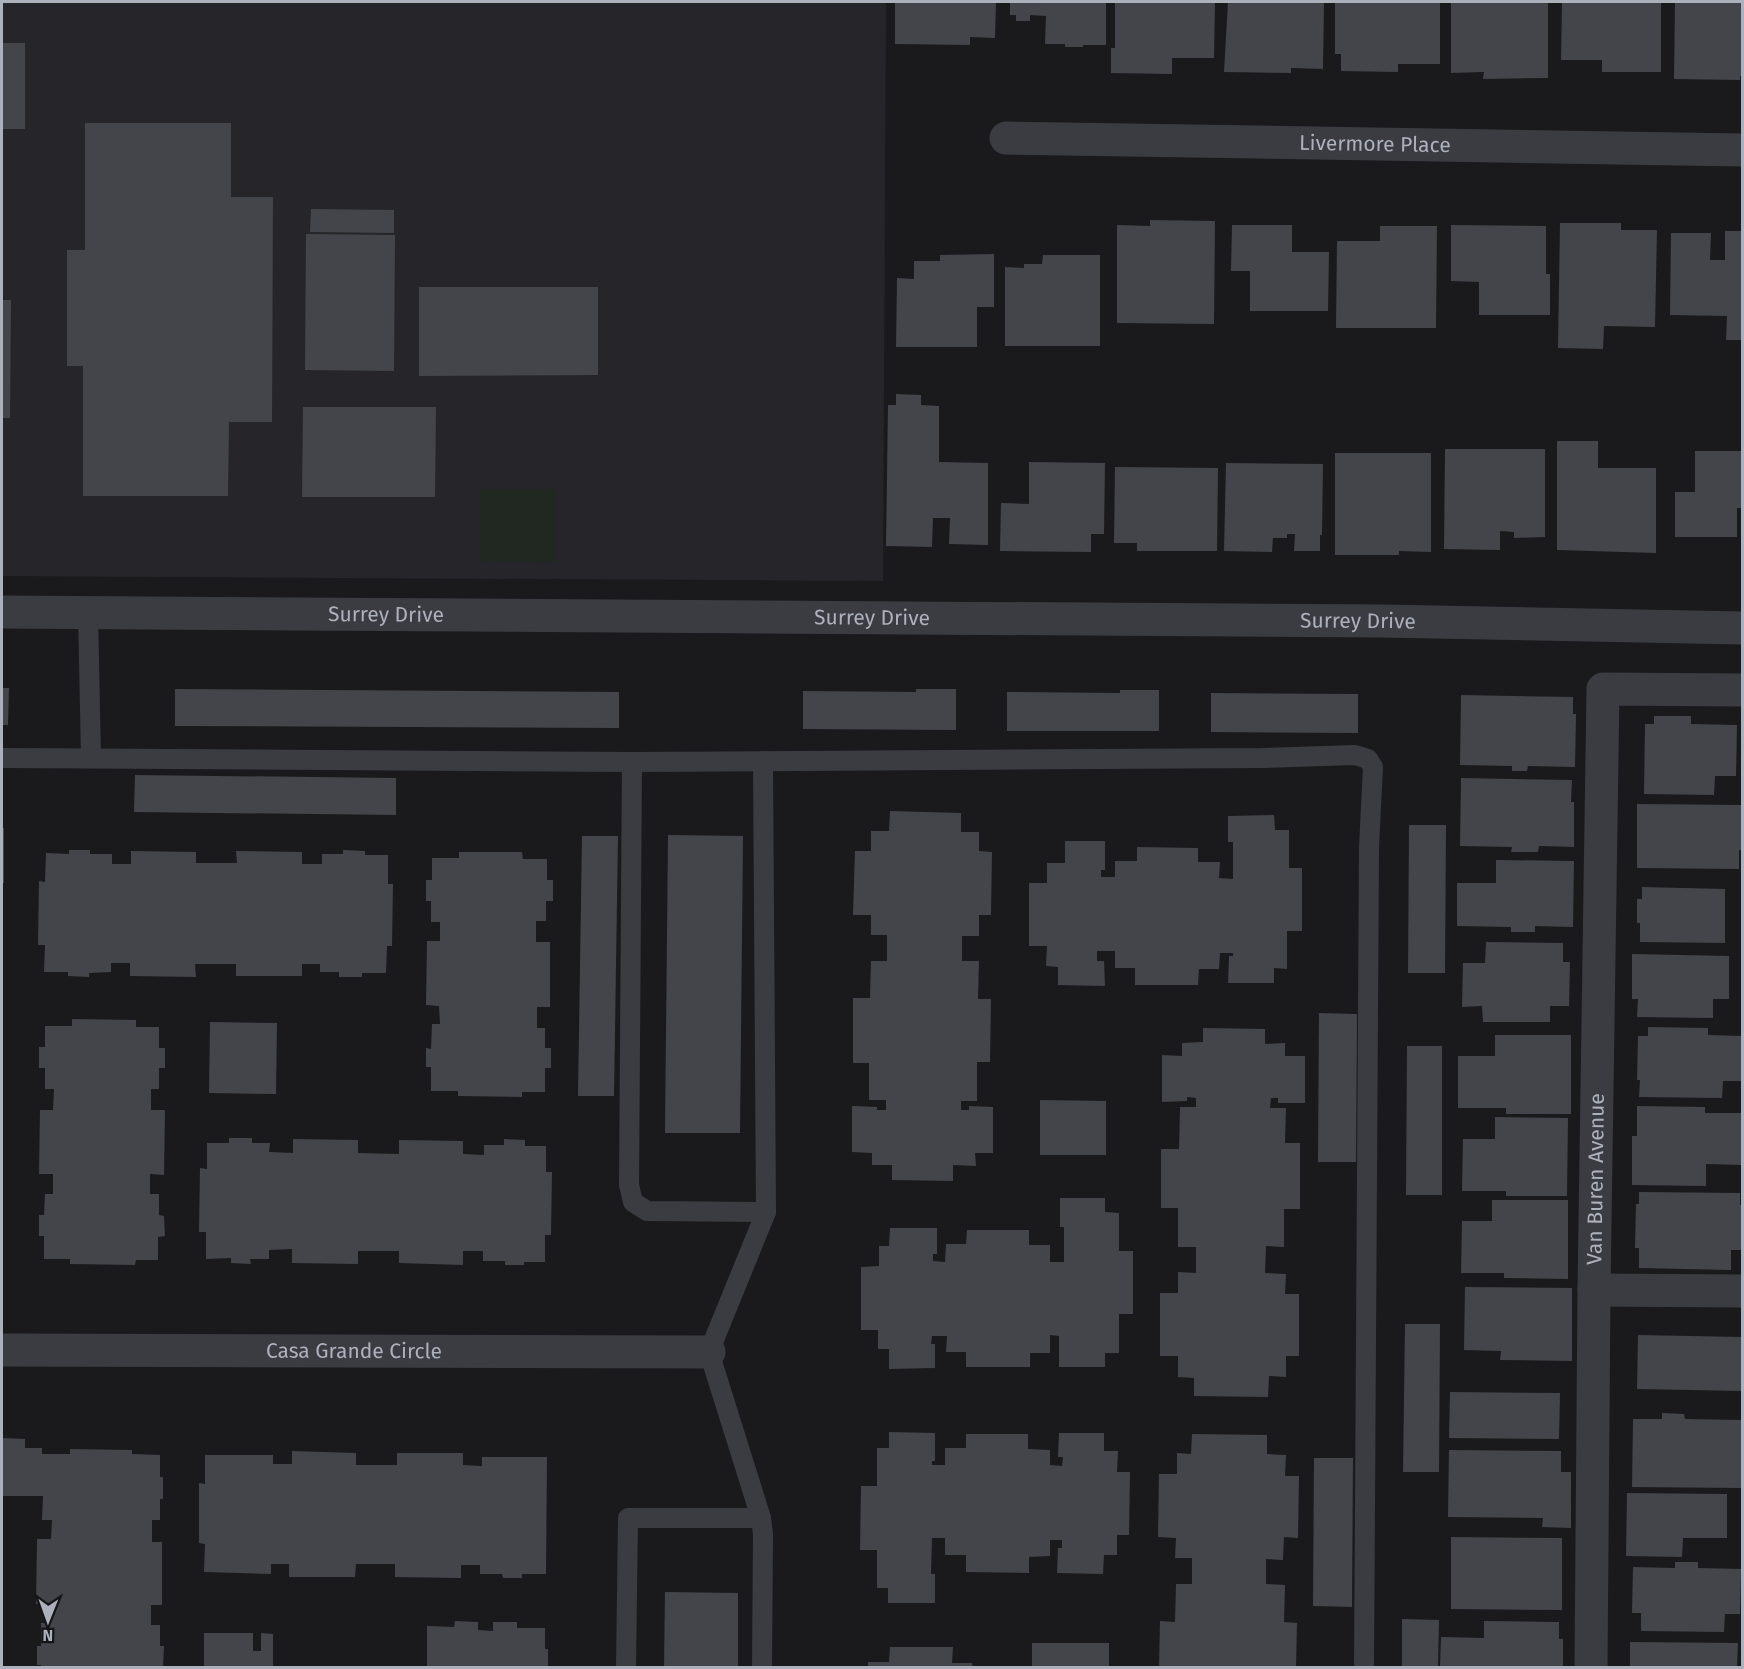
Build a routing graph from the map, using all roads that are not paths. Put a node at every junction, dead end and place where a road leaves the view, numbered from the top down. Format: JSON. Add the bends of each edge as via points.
{"nodes":[{"id":1,"x":1006,"y":138,"type":"dead end"},
{"id":2,"x":1743,"y":150,"type":"edge"},
{"id":3,"x":2,"y":612,"type":"edge"},
{"id":4,"x":88,"y":612,"type":"junction"},
{"id":5,"x":1743,"y":628,"type":"edge"},
{"id":6,"x":1743,"y":690,"type":"edge"},
{"id":7,"x":2,"y":758,"type":"edge"},
{"id":8,"x":92,"y":759,"type":"junction"},
{"id":9,"x":763,"y":761,"type":"junction"},
{"id":10,"x":632,"y":762,"type":"junction"},
{"id":11,"x":766,"y":1212,"type":"junction"},
{"id":12,"x":1594,"y":1290,"type":"junction"},
{"id":13,"x":1743,"y":1291,"type":"edge"},
{"id":14,"x":2,"y":1350,"type":"edge"},
{"id":15,"x":709,"y":1352,"type":"junction"},
{"id":16,"x":762,"y":1518,"type":"junction"},
{"id":17,"x":626,"y":1668,"type":"edge"},
{"id":18,"x":762,"y":1668,"type":"edge"},
{"id":19,"x":1364,"y":1668,"type":"edge"},
{"id":20,"x":1592,"y":1668,"type":"edge"}],
"edges":[{"from":1,"to":2,"type":"street","name":"Livermore Place"},
{"from":3,"to":4,"type":"street","name":"Surrey Drive"},
{"from":4,"to":5,"type":"street","name":"Surrey Drive","via":[[1382,621]]},
{"from":4,"to":8,"type":"lane"},
{"from":6,"to":12,"type":"street","name":"Van Buren Avenue","via":[[1603,689]]},
{"from":7,"to":8,"type":"lane"},
{"from":8,"to":10,"type":"lane"},
{"from":9,"to":10,"type":"lane"},
{"from":9,"to":11,"type":"lane"},
{"from":9,"to":19,"type":"lane","via":[[1355,755],[1368,759],[1373,767],[1369,859]]},
{"from":10,"to":11,"type":"lane","via":[[628,1185],[633,1202],[647,1210]]},
{"from":11,"to":15,"type":"lane"},
{"from":12,"to":13,"type":"street"},
{"from":12,"to":20,"type":"street","name":"Van Buren Avenue"},
{"from":14,"to":15,"type":"street","name":"Casa Grande Circle"},
{"from":15,"to":16,"type":"lane"},
{"from":16,"to":17,"type":"lane","via":[[628,1518]]},
{"from":16,"to":18,"type":"lane"}]}
